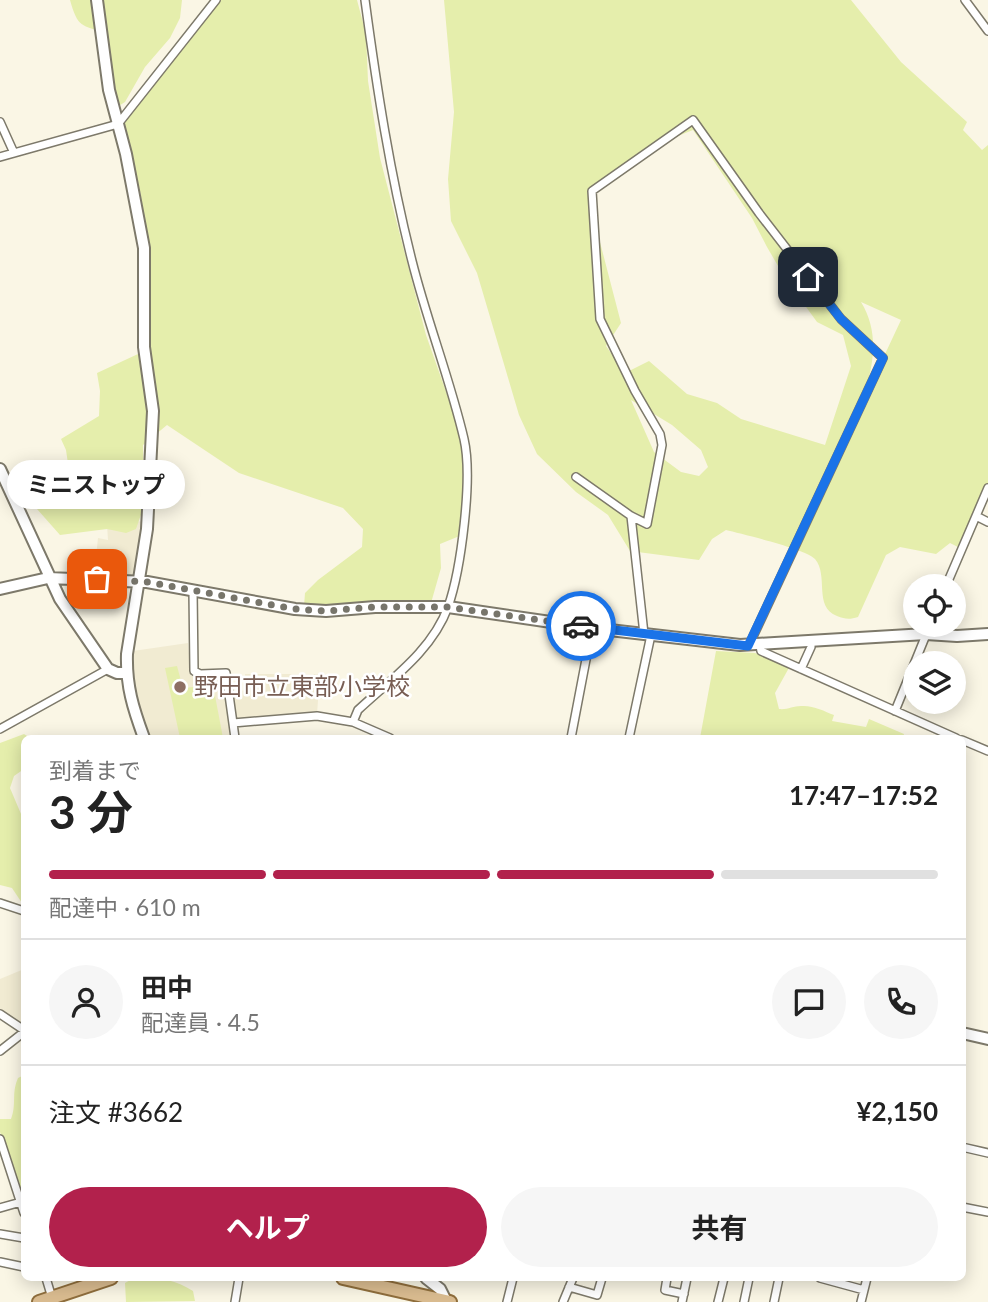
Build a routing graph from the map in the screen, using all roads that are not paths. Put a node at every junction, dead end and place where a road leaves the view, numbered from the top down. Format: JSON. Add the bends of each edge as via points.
{"nodes":[{"id":1,"x":97,"y":0,"type":"edge"},
{"id":2,"x":216,"y":0,"type":"edge"},
{"id":3,"x":365,"y":0,"type":"edge"},
{"id":4,"x":965,"y":0,"type":"edge"},
{"id":5,"x":988,"y":32,"type":"edge"},
{"id":6,"x":0,"y":122,"type":"edge"},
{"id":7,"x":118,"y":124,"type":"junction"},
{"id":8,"x":15,"y":153,"type":"junction"},
{"id":9,"x":0,"y":157,"type":"edge"},
{"id":10,"x":0,"y":470,"type":"edge"},
{"id":11,"x":576,"y":477,"type":"dead end"},
{"id":12,"x":988,"y":488,"type":"edge"},
{"id":13,"x":631,"y":516,"type":"junction"},
{"id":14,"x":976,"y":516,"type":"junction"},
{"id":15,"x":988,"y":522,"type":"edge"},
{"id":16,"x":951,"y":574,"type":"edge"},
{"id":17,"x":48,"y":578,"type":"junction"},
{"id":18,"x":140,"y":582,"type":"junction"},
{"id":19,"x":0,"y":589,"type":"edge"},
{"id":20,"x":194,"y":591,"type":"junction"},
{"id":21,"x":448,"y":607,"type":"junction"},
{"id":22,"x":592,"y":628,"type":"junction"},
{"id":23,"x":903,"y":632,"type":"edge"},
{"id":24,"x":988,"y":634,"type":"edge"},
{"id":25,"x":648,"y":635,"type":"junction"},
{"id":26,"x":966,"y":635,"type":"edge"},
{"id":27,"x":925,"y":637,"type":"edge"},
{"id":28,"x":811,"y":642,"type":"junction"},
{"id":29,"x":754,"y":646,"type":"junction"},
{"id":30,"x":108,"y":669,"type":"junction"},
{"id":31,"x":801,"y":669,"type":"junction"},
{"id":32,"x":126,"y":673,"type":"junction"},
{"id":33,"x":895,"y":711,"type":"junction"},
{"id":34,"x":233,"y":723,"type":"junction"},
{"id":35,"x":353,"y":723,"type":"junction"},
{"id":36,"x":0,"y":729,"type":"edge"},
{"id":37,"x":143,"y":735,"type":"edge"},
{"id":38,"x":235,"y":735,"type":"edge"},
{"id":39,"x":383,"y":735,"type":"edge"},
{"id":40,"x":572,"y":735,"type":"edge"},
{"id":41,"x":630,"y":735,"type":"edge"},
{"id":42,"x":949,"y":735,"type":"edge"},
{"id":43,"x":966,"y":742,"type":"edge"},
{"id":44,"x":988,"y":751,"type":"edge"},
{"id":45,"x":0,"y":903,"type":"edge"},
{"id":46,"x":21,"y":910,"type":"edge"},
{"id":47,"x":0,"y":1014,"type":"edge"},
{"id":48,"x":21,"y":1029,"type":"edge"},
{"id":49,"x":21,"y":1034,"type":"edge"},
{"id":50,"x":966,"y":1034,"type":"edge"},
{"id":51,"x":988,"y":1039,"type":"edge"},
{"id":52,"x":0,"y":1051,"type":"edge"},
{"id":53,"x":0,"y":1139,"type":"edge"},
{"id":54,"x":966,"y":1148,"type":"edge"},
{"id":55,"x":988,"y":1153,"type":"edge"},
{"id":56,"x":21,"y":1202,"type":"joint"},
{"id":57,"x":966,"y":1207,"type":"edge"},
{"id":58,"x":0,"y":1208,"type":"edge"},
{"id":59,"x":988,"y":1213,"type":"edge"},
{"id":60,"x":0,"y":1234,"type":"edge"},
{"id":61,"x":21,"y":1238,"type":"edge"},
{"id":62,"x":0,"y":1262,"type":"edge"},
{"id":63,"x":21,"y":1266,"type":"edge"},
{"id":64,"x":47,"y":1281,"type":"edge"},
{"id":65,"x":103,"y":1281,"type":"edge"},
{"id":66,"x":238,"y":1281,"type":"edge"},
{"id":67,"x":356,"y":1281,"type":"edge"},
{"id":68,"x":430,"y":1281,"type":"edge"},
{"id":69,"x":512,"y":1281,"type":"edge"},
{"id":70,"x":572,"y":1281,"type":"edge"},
{"id":71,"x":601,"y":1281,"type":"edge"},
{"id":72,"x":666,"y":1281,"type":"edge"},
{"id":73,"x":723,"y":1281,"type":"edge"},
{"id":74,"x":748,"y":1281,"type":"edge"},
{"id":75,"x":778,"y":1281,"type":"edge"},
{"id":76,"x":831,"y":1281,"type":"edge"},
{"id":77,"x":866,"y":1281,"type":"edge"},
{"id":78,"x":569,"y":1287,"type":"junction"},
{"id":79,"x":864,"y":1290,"type":"junction"},
{"id":80,"x":683,"y":1298,"type":"edge"},
{"id":81,"x":53,"y":1300,"type":"edge"},
{"id":82,"x":39,"y":1302,"type":"edge"},
{"id":83,"x":235,"y":1302,"type":"edge"},
{"id":84,"x":448,"y":1302,"type":"edge"},
{"id":85,"x":508,"y":1302,"type":"edge"},
{"id":86,"x":563,"y":1302,"type":"edge"},
{"id":87,"x":718,"y":1302,"type":"edge"},
{"id":88,"x":744,"y":1302,"type":"edge"},
{"id":89,"x":775,"y":1302,"type":"edge"},
{"id":90,"x":861,"y":1302,"type":"edge"}],
"edges":[{"from":1,"to":7,"type":"street"},
{"from":2,"to":7,"type":"street"},
{"from":3,"to":21,"type":"street","via":[[387,156],[412,263],[464,442],[467,499]]},
{"from":4,"to":5,"type":"street"},
{"from":6,"to":8,"type":"street"},
{"from":7,"to":8,"type":"street"},
{"from":7,"to":18,"type":"street","via":[[144,248],[144,347],[153,402]]},
{"from":8,"to":9,"type":"street"},
{"from":10,"to":17,"type":"street"},
{"from":11,"to":13,"type":"street"},
{"from":12,"to":14,"type":"street"},
{"from":13,"to":25,"type":"street"},
{"from":13,"to":29,"type":"street","via":[[647,524],[662,445],[600,319],[592,191],[694,120],[841,319],[883,358]]},
{"from":14,"to":15,"type":"street"},
{"from":14,"to":16,"type":"street"},
{"from":17,"to":18,"type":"street"},
{"from":17,"to":19,"type":"street"},
{"from":17,"to":30,"type":"street"},
{"from":18,"to":20,"type":"street"},
{"from":18,"to":32,"type":"street"},
{"from":20,"to":21,"type":"street","via":[[309,611]]},
{"from":20,"to":34,"type":"street","via":[[194,671],[226,673]]},
{"from":21,"to":22,"type":"street"},
{"from":21,"to":35,"type":"street","via":[[423,648],[358,710]]},
{"from":22,"to":25,"type":"street"},
{"from":22,"to":40,"type":"street"},
{"from":23,"to":28,"type":"street"},
{"from":24,"to":26,"type":"street"},
{"from":25,"to":29,"type":"street"},
{"from":25,"to":41,"type":"street"},
{"from":27,"to":33,"type":"street"},
{"from":28,"to":29,"type":"street"},
{"from":28,"to":31,"type":"street"},
{"from":29,"to":31,"type":"street"},
{"from":30,"to":32,"type":"street"},
{"from":30,"to":36,"type":"street"},
{"from":31,"to":33,"type":"street"},
{"from":32,"to":37,"type":"street"},
{"from":33,"to":42,"type":"street"},
{"from":34,"to":35,"type":"street","via":[[317,716]]},
{"from":34,"to":38,"type":"street"},
{"from":35,"to":39,"type":"street"},
{"from":43,"to":44,"type":"street"},
{"from":45,"to":46,"type":"street"},
{"from":47,"to":48,"type":"street"},
{"from":49,"to":52,"type":"street"},
{"from":50,"to":51,"type":"street"},
{"from":53,"to":56,"type":"street"},
{"from":54,"to":55,"type":"street"},
{"from":56,"to":58,"type":"street"},
{"from":57,"to":59,"type":"street"},
{"from":60,"to":61,"type":"street"},
{"from":62,"to":63,"type":"street"},
{"from":64,"to":81,"type":"street"},
{"from":65,"to":81,"type":"main road"},
{"from":66,"to":83,"type":"street"},
{"from":67,"to":84,"type":"main road"},
{"from":68,"to":84,"type":"street"},
{"from":69,"to":85,"type":"street"},
{"from":70,"to":78,"type":"street"},
{"from":71,"to":78,"type":"street","via":[[597,1295]]},
{"from":72,"to":80,"type":"street","via":[[665,1290]]},
{"from":73,"to":87,"type":"street"},
{"from":74,"to":88,"type":"street"},
{"from":75,"to":89,"type":"street"},
{"from":76,"to":79,"type":"street"},
{"from":77,"to":79,"type":"street"},
{"from":78,"to":86,"type":"street"},
{"from":79,"to":90,"type":"street"},
{"from":81,"to":82,"type":"main road"}]}
